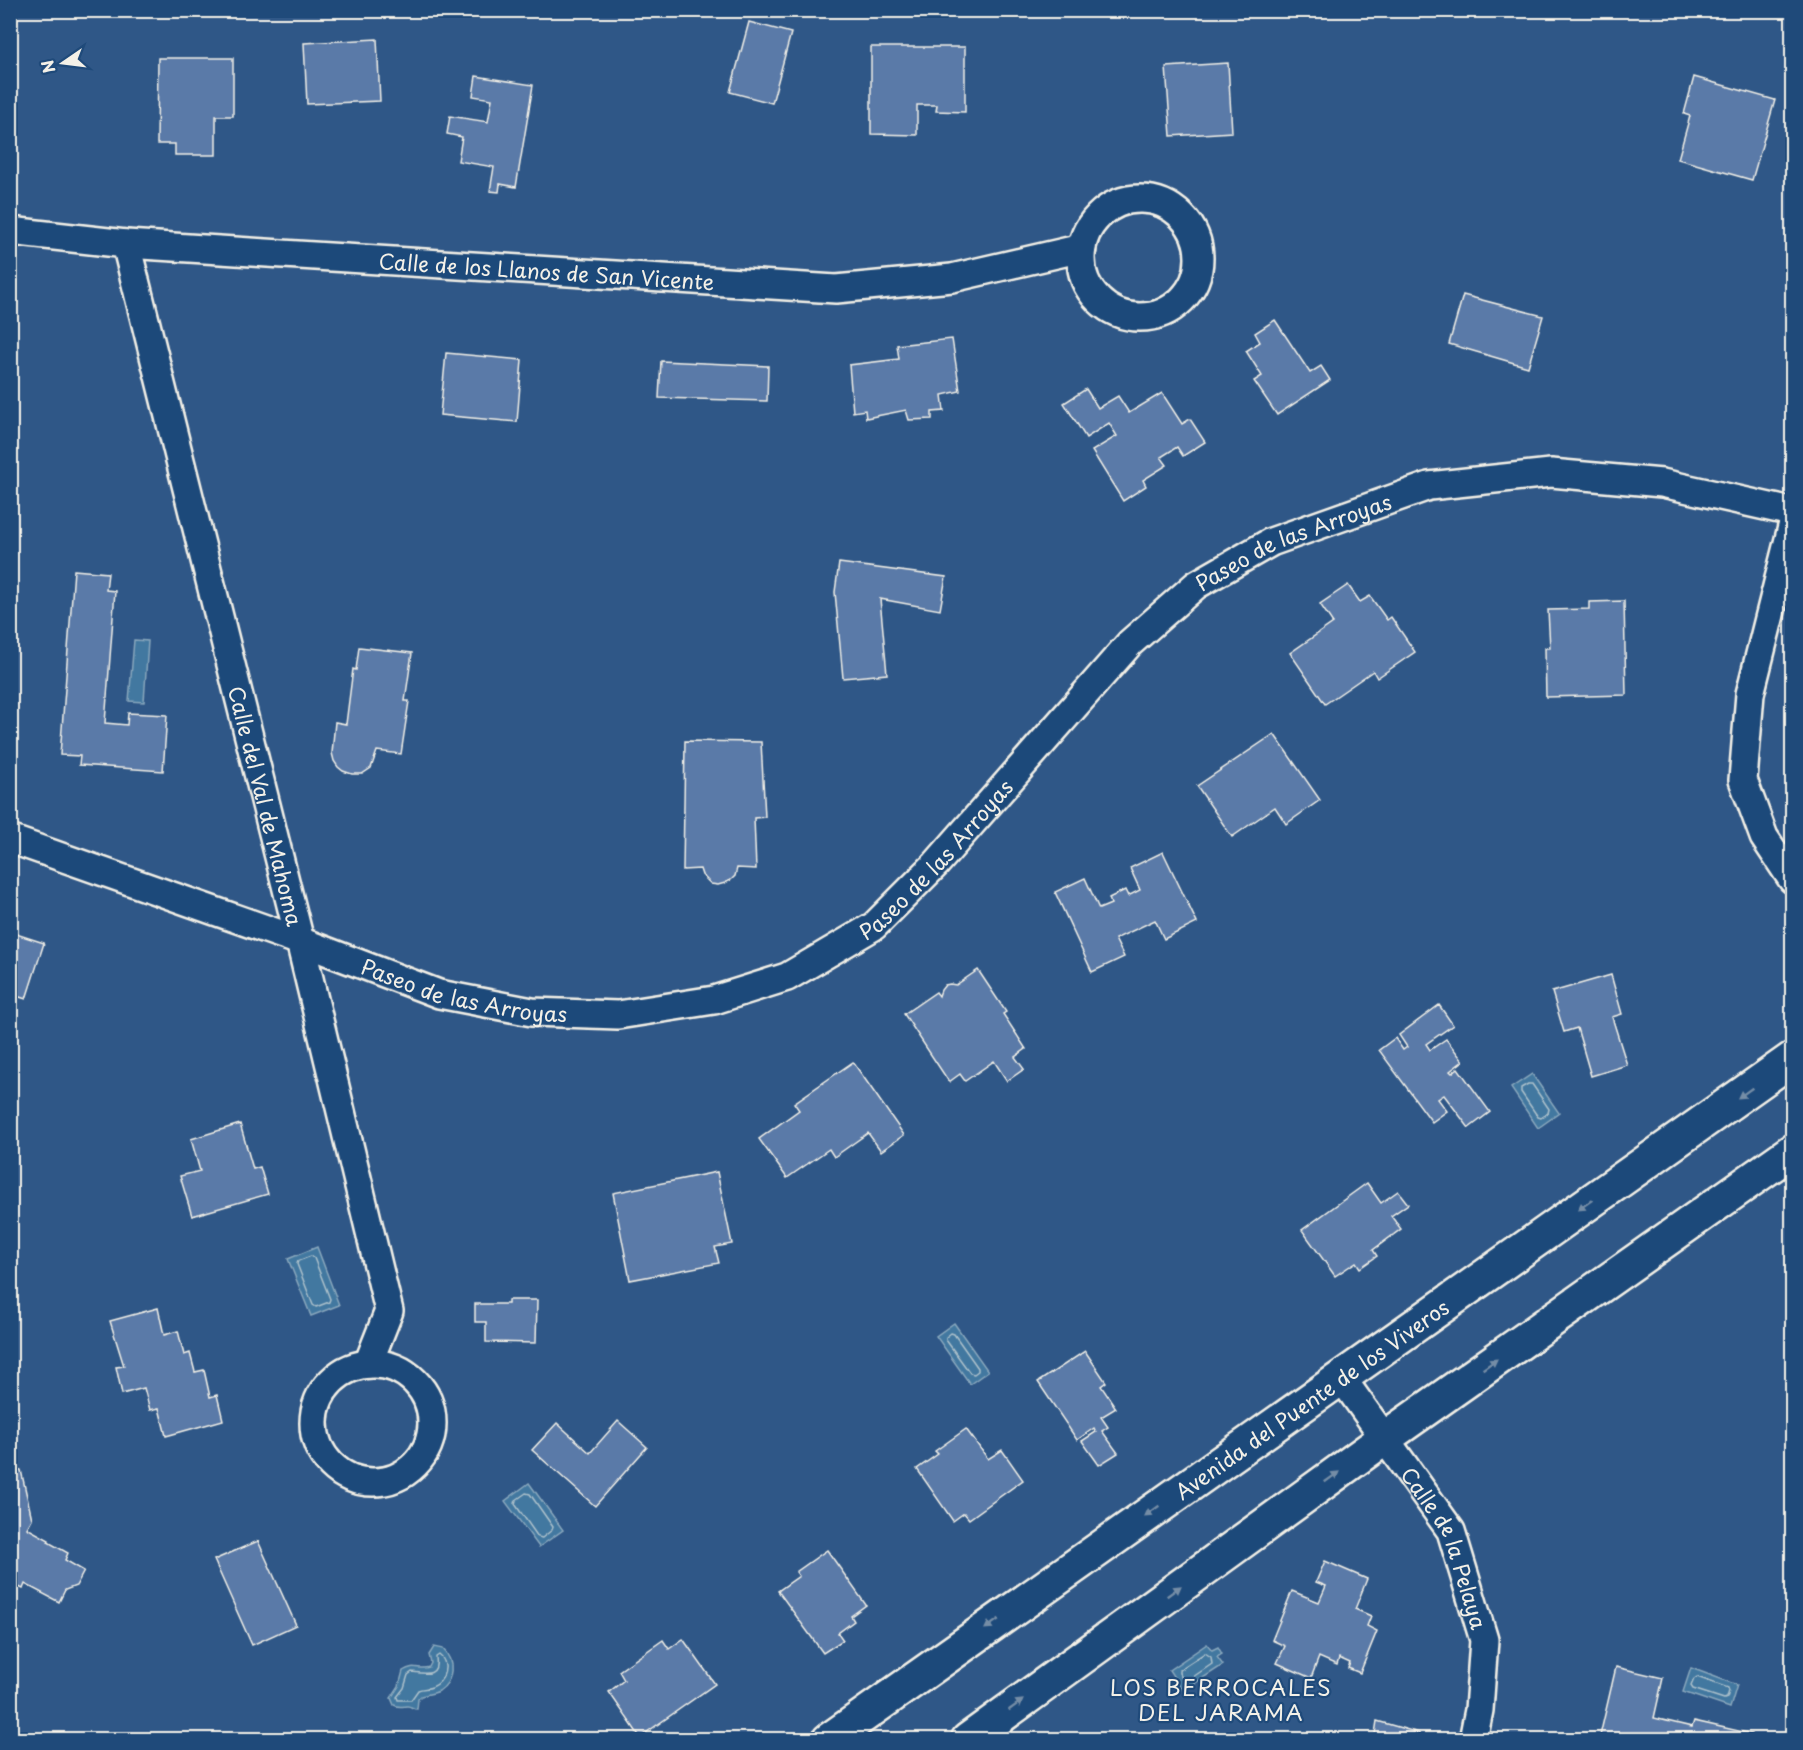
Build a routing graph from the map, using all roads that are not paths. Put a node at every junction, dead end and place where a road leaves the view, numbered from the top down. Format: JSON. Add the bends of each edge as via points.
{"nodes":[{"id":1,"x":10,"y":231,"type":"edge"},
{"id":2,"x":126,"y":244,"type":"junction"},
{"id":3,"x":1082,"y":248,"type":"junction"},
{"id":4,"x":1792,"y":512,"type":"edge"},
{"id":5,"x":1792,"y":527,"type":"edge"},
{"id":6,"x":10,"y":839,"type":"edge"},
{"id":7,"x":1792,"y":879,"type":"edge"},
{"id":8,"x":300,"y":941,"type":"junction"},
{"id":9,"x":1792,"y":1059,"type":"edge"},
{"id":10,"x":1792,"y":1150,"type":"edge"},
{"id":11,"x":368,"y":1364,"type":"junction"},
{"id":12,"x":1341,"y":1377,"type":"junction"},
{"id":13,"x":1385,"y":1438,"type":"junction"},
{"id":14,"x":830,"y":1740,"type":"edge"},
{"id":15,"x":968,"y":1740,"type":"edge"},
{"id":16,"x":1473,"y":1740,"type":"edge"}],
"edges":[{"from":1,"to":2,"type":"street","name":"Calle de los Llanos de San Vicente"},
{"from":2,"to":3,"type":"street","name":"Calle de los Llanos de San Vicente","via":[[836,289],[952,278]]},
{"from":2,"to":8,"type":"street","name":"Calle del Val de Mahoma"},
{"from":3,"to":3,"type":"street","via":[[1082,267],[1098,300],[1131,317],[1150,317],[1183,299],[1194,284],[1199,264],[1198,244],[1190,225],[1158,201],[1138,198],[1119,202],[1101,213],[1089,228]]},
{"from":4,"to":8,"type":"street","name":"Paseo de las Arroyas","via":[[1662,483],[1551,473],[1430,486],[1271,543],[1196,585],[1130,642],[936,864],[873,926],[787,977],[714,1000],[618,1016],[532,1012],[439,994]]},
{"from":5,"to":7,"type":"street","via":[[1750,694],[1743,780],[1764,837]]},
{"from":6,"to":8,"type":"street","name":"Paseo de las Arroyas"},
{"from":8,"to":11,"type":"street","name":"Calle del Val de Mahoma","via":[[389,1311]]},
{"from":9,"to":12,"type":"street","name":"Avenida del Puente de los Viveros","one_way":true},
{"from":13,"to":10,"type":"street","one_way":true},
{"from":11,"to":11,"type":"street","via":[[334,1378],[315,1410],[314,1429],[328,1463],[342,1474],[379,1483],[398,1477],[415,1465],[427,1448],[432,1428],[430,1408],[422,1389],[407,1375],[388,1366]]},
{"from":12,"to":13,"type":"street","name":"Calle de la Pelaya"},
{"from":12,"to":14,"type":"street","name":"Avenida del Puente de los Viveros","one_way":true},
{"from":15,"to":13,"type":"street","one_way":true},
{"from":13,"to":16,"type":"street","name":"Calle de la Pelaya","via":[[1451,1531],[1484,1640]]}]}
